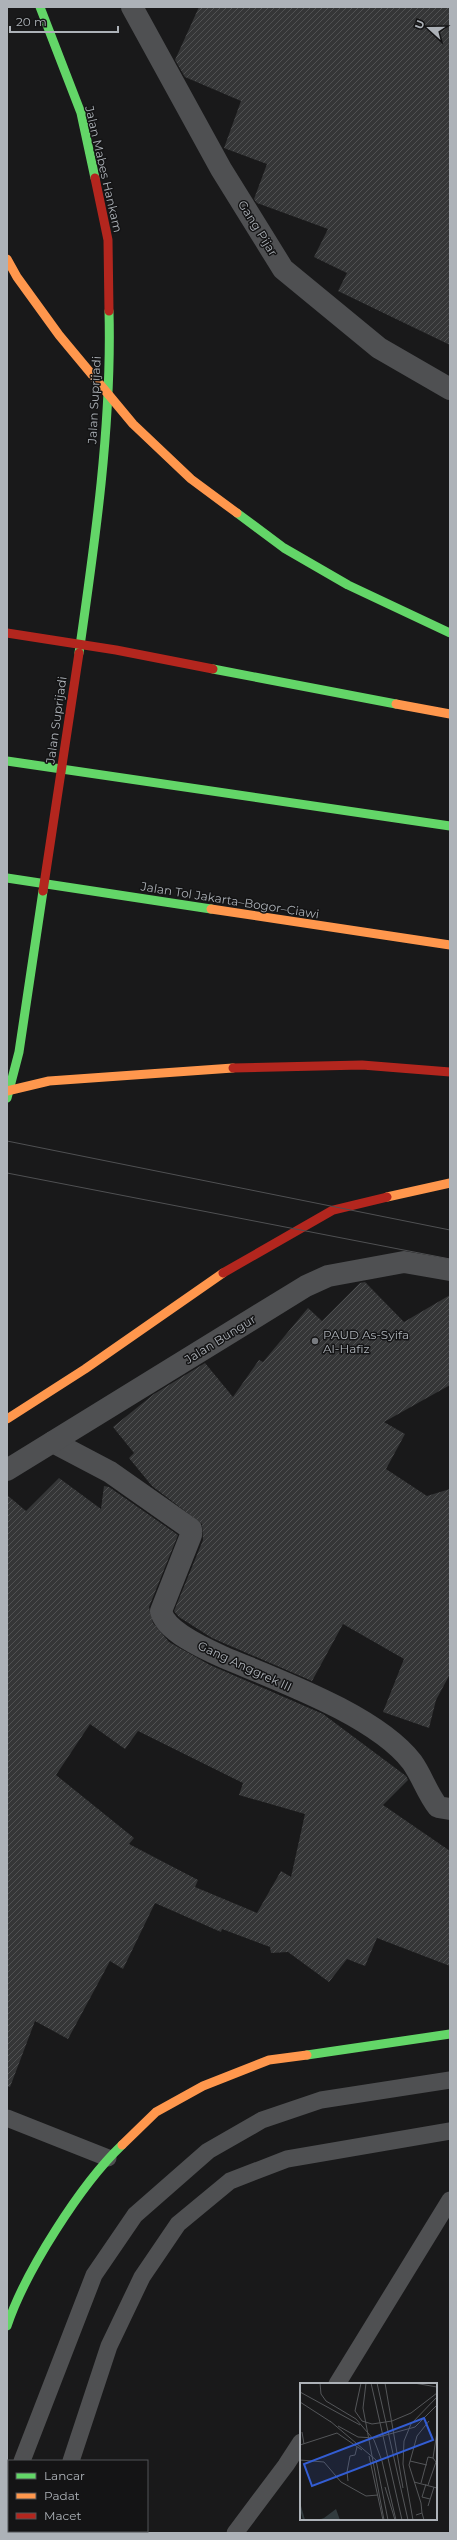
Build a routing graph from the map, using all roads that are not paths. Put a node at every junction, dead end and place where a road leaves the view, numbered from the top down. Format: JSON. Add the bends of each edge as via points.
{"nodes":[{"id":1,"x":40,"y":7,"type":"edge"},
{"id":2,"x":132,"y":7,"type":"edge"},
{"id":3,"x":7,"y":259,"type":"edge"},
{"id":4,"x":110,"y":343,"type":"joint"},
{"id":5,"x":450,"y":389,"type":"edge"},
{"id":6,"x":7,"y":633,"type":"edge"},
{"id":7,"x":450,"y":634,"type":"edge"},
{"id":8,"x":450,"y":714,"type":"edge"},
{"id":9,"x":7,"y":761,"type":"edge"},
{"id":10,"x":450,"y":826,"type":"edge"},
{"id":11,"x":7,"y":878,"type":"edge"},
{"id":12,"x":450,"y":945,"type":"edge"},
{"id":13,"x":450,"y":1072,"type":"edge"},
{"id":14,"x":7,"y":1091,"type":"edge"},
{"id":15,"x":7,"y":1098,"type":"edge"},
{"id":16,"x":450,"y":1183,"type":"edge"},
{"id":17,"x":450,"y":1270,"type":"edge"},
{"id":18,"x":7,"y":1419,"type":"edge"},
{"id":19,"x":53,"y":1442,"type":"junction"},
{"id":20,"x":7,"y":1470,"type":"edge"},
{"id":21,"x":450,"y":1810,"type":"edge"},
{"id":22,"x":450,"y":2034,"type":"edge"},
{"id":23,"x":450,"y":2080,"type":"edge"},
{"id":24,"x":7,"y":2118,"type":"edge"},
{"id":25,"x":450,"y":2131,"type":"edge"},
{"id":26,"x":108,"y":2158,"type":"junction"},
{"id":27,"x":450,"y":2200,"type":"edge"},
{"id":28,"x":11,"y":2299,"type":"edge"},
{"id":29,"x":7,"y":2326,"type":"edge"},
{"id":30,"x":337,"y":2383,"type":"edge"},
{"id":31,"x":300,"y":2444,"type":"edge"},
{"id":32,"x":22,"y":2460,"type":"edge"},
{"id":33,"x":70,"y":2460,"type":"edge"},
{"id":34,"x":235,"y":2533,"type":"edge"}],
"edges":[{"from":1,"to":4,"type":"main road","name":"Jalan Mabes Hankam","via":[[81,113],[108,240]]},
{"from":2,"to":5,"type":"street","name":"Gang Pijar","via":[[222,169],[283,269],[379,348]]},
{"from":3,"to":7,"type":"main road","via":[[17,278],[59,335],[133,424],[191,479],[284,548],[348,585]]},
{"from":4,"to":15,"type":"main road","name":"Jalan Suprijadi","via":[[97,530],[19,1052]]},
{"from":6,"to":8,"type":"main road","via":[[124,652]]},
{"from":9,"to":10,"type":"main road"},
{"from":11,"to":12,"type":"main road","name":"Jalan Tol Jakarta–Bogor–Ciawi"},
{"from":13,"to":14,"type":"main road","via":[[362,1064],[200,1069],[49,1081]]},
{"from":16,"to":18,"type":"main road","via":[[333,1210],[206,1283],[86,1369]]},
{"from":17,"to":19,"type":"street","name":"Jalan Bungur","via":[[404,1262],[328,1276],[306,1286]]},
{"from":19,"to":20,"type":"street","name":"Jalan Bungur"},
{"from":19,"to":21,"type":"street","name":"Gang Anggrek III","via":[[110,1472],[190,1529],[191,1535],[161,1612],[166,1623],[206,1649],[328,1702],[385,1736],[412,1761],[438,1807]]},
{"from":22,"to":26,"type":"main road","via":[[270,2060],[203,2086],[156,2112]]},
{"from":23,"to":32,"type":"lane","via":[[321,2100],[262,2120],[208,2151],[135,2215],[94,2275]]},
{"from":24,"to":26,"type":"lane"},
{"from":25,"to":33,"type":"lane","via":[[287,2159],[230,2181],[178,2224],[142,2277],[109,2346]]},
{"from":26,"to":28,"type":"main road"},
{"from":27,"to":30,"type":"lane"},
{"from":28,"to":29,"type":"main road"},
{"from":31,"to":34,"type":"lane"}]}
